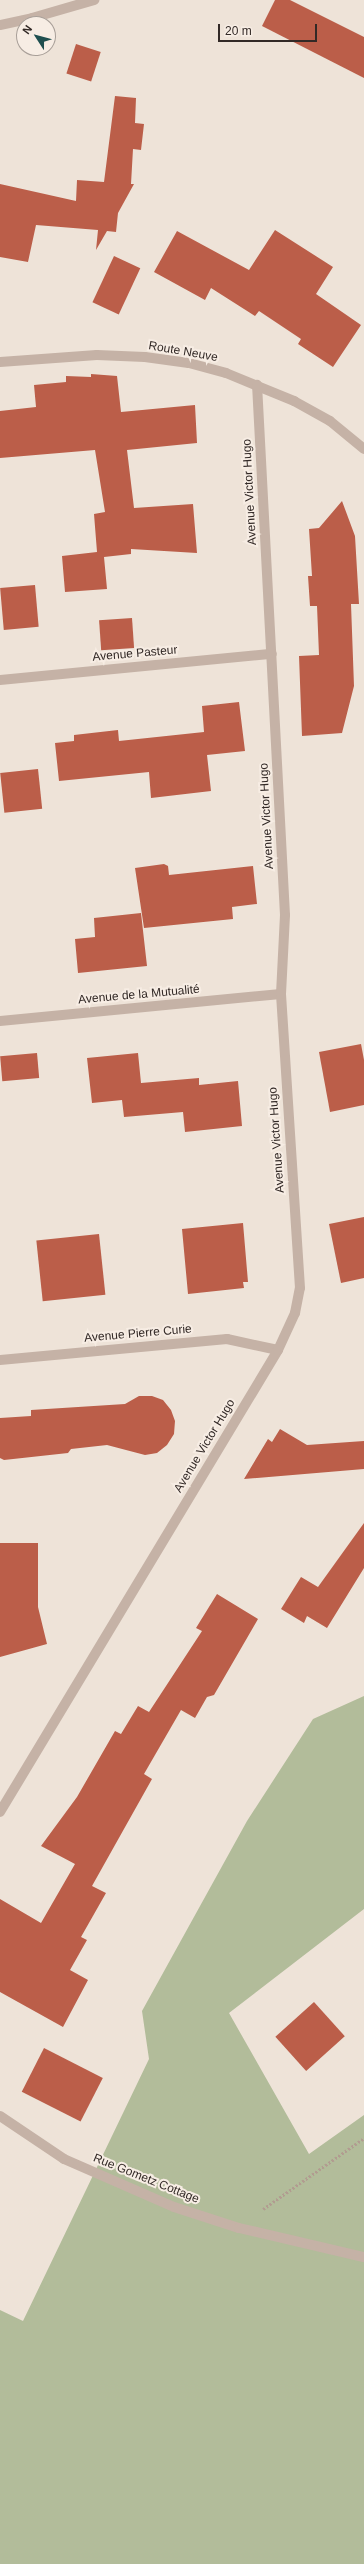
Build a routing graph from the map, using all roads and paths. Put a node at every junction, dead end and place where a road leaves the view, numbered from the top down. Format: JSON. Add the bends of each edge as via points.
{"nodes":[{"id":1,"x":94,"y":0,"type":"edge"},
{"id":2,"x":0,"y":25,"type":"edge"},
{"id":3,"x":0,"y":362,"type":"edge"},
{"id":4,"x":257,"y":385,"type":"junction"},
{"id":5,"x":364,"y":449,"type":"edge"},
{"id":6,"x":272,"y":654,"type":"junction"},
{"id":7,"x":0,"y":680,"type":"edge"},
{"id":8,"x":281,"y":994,"type":"junction"},
{"id":9,"x":0,"y":1021,"type":"edge"},
{"id":10,"x":278,"y":1350,"type":"junction"},
{"id":11,"x":0,"y":1360,"type":"edge"},
{"id":12,"x":0,"y":1812,"type":"edge"},
{"id":13,"x":0,"y":2116,"type":"edge"},
{"id":14,"x":364,"y":2138,"type":"edge"},
{"id":15,"x":239,"y":2228,"type":"junction"},
{"id":16,"x":364,"y":2257,"type":"edge"}],
"edges":[{"from":1,"to":2,"type":"street"},
{"from":3,"to":4,"type":"street","name":"Route Neuve","via":[[58,357],[145,357],[189,363]]},
{"from":4,"to":5,"type":"street","name":"Route Neuve","via":[[330,421]]},
{"from":4,"to":6,"type":"street","name":"Avenue Victor Hugo"},
{"from":6,"to":7,"type":"street","name":"Avenue Pasteur"},
{"from":6,"to":8,"type":"street","name":"Avenue Victor Hugo","via":[[285,916]]},
{"from":8,"to":9,"type":"street","name":"Avenue de la Mutualité"},
{"from":8,"to":10,"type":"street","name":"Avenue Victor Hugo","via":[[300,1288],[295,1313]]},
{"from":10,"to":11,"type":"street","name":"Avenue Pierre Curie","via":[[227,1339]]},
{"from":10,"to":12,"type":"street","name":"Avenue Victor Hugo"},
{"from":13,"to":15,"type":"street","name":"Rue Gometz Cottage","via":[[64,2158],[174,2207]]},
{"from":14,"to":15,"type":"path"},
{"from":15,"to":16,"type":"street","name":"Rue Gometz Cottage"}]}
